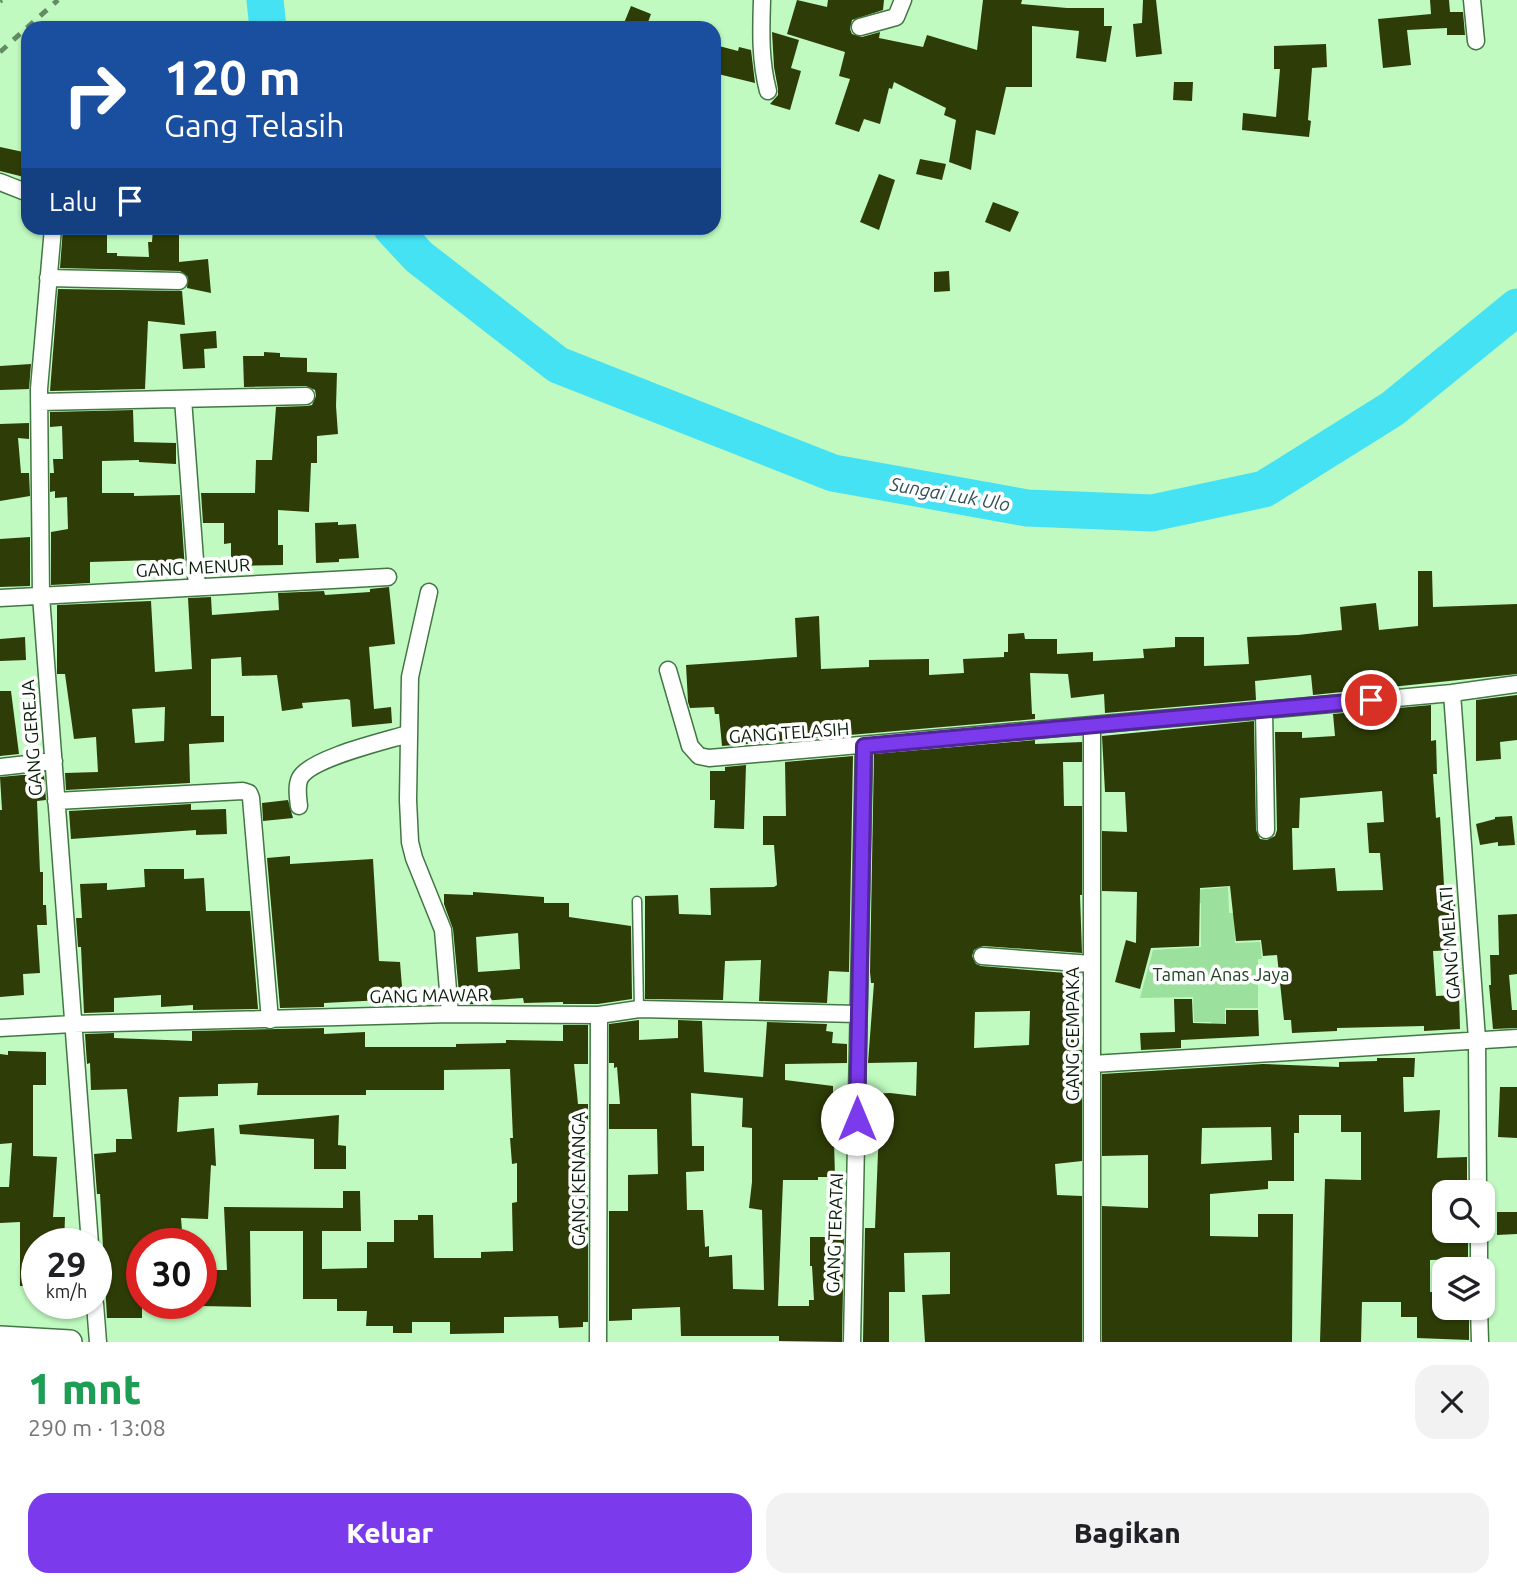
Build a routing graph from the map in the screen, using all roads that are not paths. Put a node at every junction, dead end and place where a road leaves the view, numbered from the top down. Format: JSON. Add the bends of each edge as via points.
{"nodes":[{"id":1,"x":762,"y":0,"type":"edge"},
{"id":2,"x":903,"y":0,"type":"edge"},
{"id":3,"x":1472,"y":0,"type":"edge"},
{"id":4,"x":860,"y":27,"type":"dead end"},
{"id":5,"x":1476,"y":41,"type":"dead end"},
{"id":6,"x":768,"y":91,"type":"dead end"},
{"id":7,"x":0,"y":182,"type":"edge"},
{"id":8,"x":21,"y":190,"type":"edge"},
{"id":9,"x":52,"y":235,"type":"edge"},
{"id":10,"x":48,"y":278,"type":"junction"},
{"id":11,"x":179,"y":281,"type":"dead end"},
{"id":12,"x":306,"y":396,"type":"dead end"},
{"id":13,"x":183,"y":399,"type":"junction"},
{"id":14,"x":40,"y":402,"type":"junction"},
{"id":15,"x":388,"y":577,"type":"dead end"},
{"id":16,"x":197,"y":587,"type":"junction"},
{"id":17,"x":429,"y":593,"type":"dead end"},
{"id":18,"x":41,"y":596,"type":"junction"},
{"id":19,"x":0,"y":598,"type":"edge"},
{"id":20,"x":668,"y":670,"type":"dead end"},
{"id":21,"x":1517,"y":684,"type":"edge"},
{"id":22,"x":1452,"y":693,"type":"junction"},
{"id":23,"x":1264,"y":710,"type":"junction"},
{"id":24,"x":1092,"y":726,"type":"junction"},
{"id":25,"x":408,"y":734,"type":"junction"},
{"id":26,"x":864,"y":746,"type":"junction"},
{"id":27,"x":54,"y":761,"type":"junction"},
{"id":28,"x":0,"y":767,"type":"edge"},
{"id":29,"x":56,"y":801,"type":"junction"},
{"id":30,"x":299,"y":806,"type":"dead end"},
{"id":31,"x":1266,"y":830,"type":"dead end"},
{"id":32,"x":637,"y":901,"type":"dead end"},
{"id":33,"x":982,"y":956,"type":"dead end"},
{"id":34,"x":1092,"y":964,"type":"junction"},
{"id":35,"x":639,"y":1009,"type":"junction"},
{"id":36,"x":450,"y":1014,"type":"junction"},
{"id":37,"x":858,"y":1014,"type":"junction"},
{"id":38,"x":598,"y":1015,"type":"junction"},
{"id":39,"x":270,"y":1020,"type":"junction"},
{"id":40,"x":73,"y":1024,"type":"junction"},
{"id":41,"x":0,"y":1028,"type":"edge"},
{"id":42,"x":1517,"y":1038,"type":"edge"},
{"id":43,"x":1477,"y":1039,"type":"junction"},
{"id":44,"x":1093,"y":1064,"type":"junction"},
{"id":45,"x":1478,"y":1180,"type":"edge"},
{"id":46,"x":89,"y":1228,"type":"edge"},
{"id":47,"x":95,"y":1319,"type":"edge"},
{"id":48,"x":1479,"y":1320,"type":"edge"},
{"id":49,"x":0,"y":1338,"type":"edge"},
{"id":50,"x":70,"y":1342,"type":"edge"},
{"id":51,"x":97,"y":1342,"type":"edge"},
{"id":52,"x":598,"y":1342,"type":"edge"},
{"id":53,"x":852,"y":1342,"type":"edge"},
{"id":54,"x":1092,"y":1342,"type":"edge"},
{"id":55,"x":1480,"y":1342,"type":"edge"}],
"edges":[{"from":1,"to":6,"type":"street","via":[[760,46]]},
{"from":2,"to":4,"type":"street","via":[[896,17]]},
{"from":3,"to":5,"type":"street"},
{"from":7,"to":8,"type":"street"},
{"from":9,"to":10,"type":"street","name":"GANG GEREJA"},
{"from":10,"to":11,"type":"street"},
{"from":10,"to":14,"type":"street","name":"GANG GEREJA"},
{"from":12,"to":13,"type":"street"},
{"from":13,"to":14,"type":"street"},
{"from":13,"to":16,"type":"street"},
{"from":14,"to":18,"type":"street","name":"GANG GEREJA"},
{"from":15,"to":16,"type":"street","name":"GANG MENUR"},
{"from":16,"to":18,"type":"street","name":"GANG MENUR"},
{"from":17,"to":25,"type":"street","via":[[411,677]]},
{"from":18,"to":19,"type":"street","name":"GANG MENUR"},
{"from":18,"to":27,"type":"street","name":"GANG GEREJA"},
{"from":20,"to":26,"type":"street","name":"GANG TELASIH","via":[[690,746],[699,756]]},
{"from":21,"to":22,"type":"street","name":"GANG TELASIH"},
{"from":22,"to":23,"type":"street","name":"GANG TELASIH"},
{"from":22,"to":43,"type":"street","name":"GANG MELATI"},
{"from":23,"to":24,"type":"street","name":"GANG TELASIH"},
{"from":23,"to":31,"type":"street"},
{"from":24,"to":26,"type":"street","name":"GANG TELASIH"},
{"from":24,"to":34,"type":"street","name":"GANG CEMPAKA"},
{"from":25,"to":30,"type":"street","via":[[309,769],[299,782]]},
{"from":25,"to":36,"type":"street","via":[[410,842],[443,930]]},
{"from":26,"to":37,"type":"street","name":"GANG TERATAI"},
{"from":27,"to":28,"type":"street"},
{"from":27,"to":29,"type":"street","name":"GANG GEREJA"},
{"from":29,"to":39,"type":"street","via":[[249,793]]},
{"from":29,"to":40,"type":"street","name":"GANG GEREJA"},
{"from":32,"to":35,"type":"lane"},
{"from":33,"to":34,"type":"street"},
{"from":34,"to":44,"type":"street","name":"GANG CEMPAKA"},
{"from":35,"to":37,"type":"street","name":"GANG MAWAR"},
{"from":35,"to":38,"type":"street","name":"GANG MAWAR"},
{"from":36,"to":38,"type":"street","name":"GANG MAWAR"},
{"from":36,"to":39,"type":"street","name":"GANG MAWAR"},
{"from":37,"to":53,"type":"street","name":"GANG TERATAI"},
{"from":38,"to":52,"type":"street","name":"GANG KENANGA"},
{"from":39,"to":40,"type":"street","name":"GANG MAWAR"},
{"from":40,"to":41,"type":"street","name":"GANG MAWAR"},
{"from":40,"to":46,"type":"street","name":"GANG GEREJA"},
{"from":42,"to":43,"type":"street"},
{"from":43,"to":44,"type":"street"},
{"from":43,"to":45,"type":"street","name":"GANG MELATI"},
{"from":44,"to":54,"type":"street","name":"GANG CEMPAKA"},
{"from":47,"to":51,"type":"street"},
{"from":48,"to":55,"type":"street"},
{"from":49,"to":50,"type":"main road"}]}
